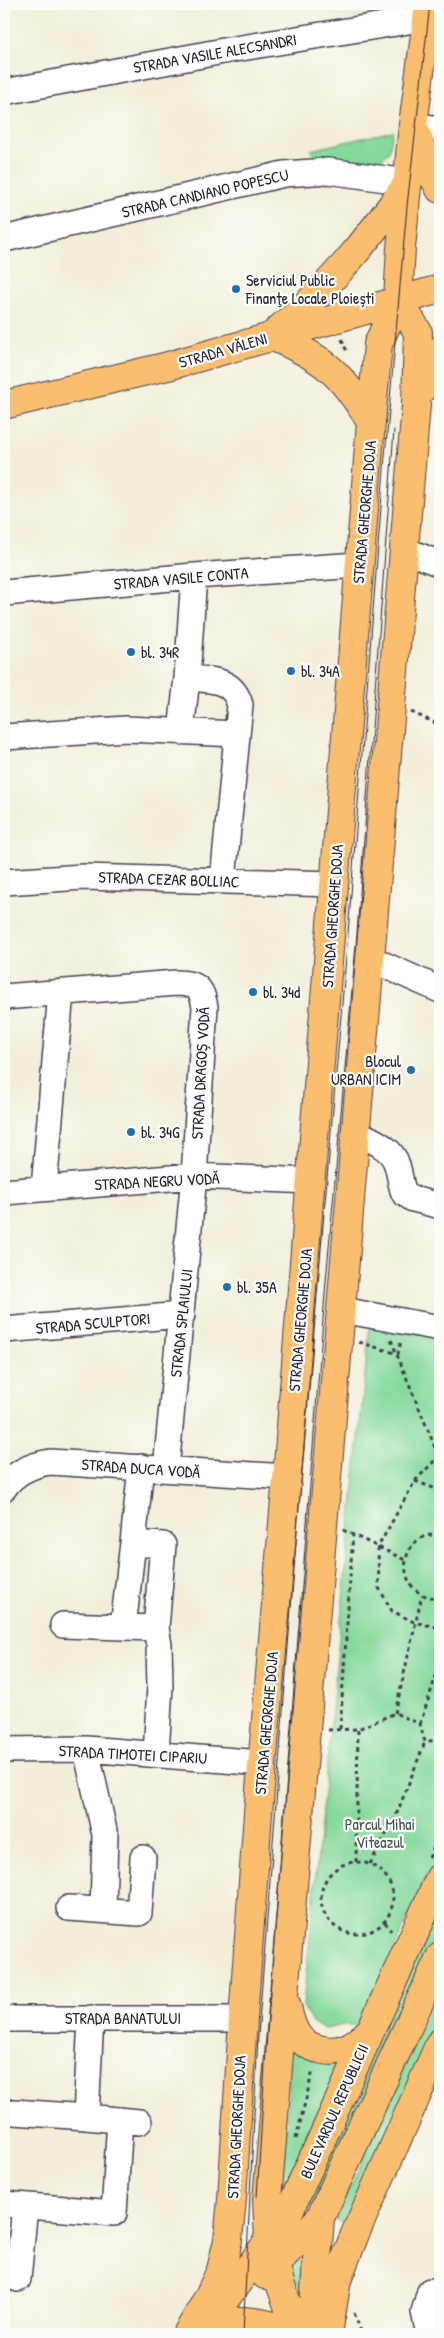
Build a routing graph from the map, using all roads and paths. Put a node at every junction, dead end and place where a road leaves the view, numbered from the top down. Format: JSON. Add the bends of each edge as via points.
{"nodes":[{"id":1,"x":428,"y":11,"type":"edge"},
{"id":2,"x":4,"y":92,"type":"edge"},
{"id":3,"x":413,"y":125,"type":"junction"},
{"id":4,"x":440,"y":129,"type":"edge"},
{"id":5,"x":408,"y":182,"type":"junction"},
{"id":6,"x":440,"y":189,"type":"edge"},
{"id":7,"x":4,"y":239,"type":"edge"},
{"id":8,"x":440,"y":289,"type":"edge"},
{"id":9,"x":398,"y":300,"type":"junction"},
{"id":10,"x":271,"y":336,"type":"junction"},
{"id":11,"x":342,"y":339,"type":"dead end"},
{"id":12,"x":355,"y":350,"type":"dead end"},
{"id":13,"x":440,"y":350,"type":"edge"},
{"id":14,"x":347,"y":352,"type":"junction"},
{"id":15,"x":342,"y":356,"type":"dead end"},
{"id":16,"x":416,"y":404,"type":"junction"},
{"id":17,"x":4,"y":405,"type":"edge"},
{"id":18,"x":371,"y":422,"type":"junction"},
{"id":19,"x":405,"y":550,"type":"junction"},
{"id":20,"x":440,"y":564,"type":"edge"},
{"id":21,"x":359,"y":565,"type":"junction"},
{"id":22,"x":194,"y":576,"type":"junction"},
{"id":23,"x":4,"y":593,"type":"edge"},
{"id":24,"x":187,"y":678,"type":"junction"},
{"id":25,"x":392,"y":703,"type":"junction"},
{"id":26,"x":440,"y":724,"type":"edge"},
{"id":27,"x":182,"y":732,"type":"junction"},
{"id":28,"x":237,"y":734,"type":"junction"},
{"id":29,"x":4,"y":737,"type":"edge"},
{"id":30,"x":223,"y":880,"type":"junction"},
{"id":31,"x":4,"y":882,"type":"edge"},
{"id":32,"x":334,"y":884,"type":"junction"},
{"id":33,"x":371,"y":959,"type":"junction"},
{"id":34,"x":440,"y":990,"type":"edge"},
{"id":35,"x":61,"y":992,"type":"junction"},
{"id":36,"x":4,"y":997,"type":"edge"},
{"id":37,"x":356,"y":1132,"type":"junction"},
{"id":38,"x":194,"y":1176,"type":"junction"},
{"id":39,"x":311,"y":1181,"type":"junction"},
{"id":40,"x":44,"y":1188,"type":"junction"},
{"id":41,"x":4,"y":1192,"type":"edge"},
{"id":42,"x":440,"y":1206,"type":"edge"},
{"id":43,"x":182,"y":1316,"type":"junction"},
{"id":44,"x":380,"y":1317,"type":"junction"},
{"id":45,"x":406,"y":1322,"type":"junction"},
{"id":46,"x":340,"y":1323,"type":"junction"},
{"id":47,"x":440,"y":1328,"type":"edge"},
{"id":48,"x":4,"y":1330,"type":"edge"},
{"id":49,"x":398,"y":1354,"type":"junction"},
{"id":50,"x":440,"y":1457,"type":"edge"},
{"id":51,"x":141,"y":1467,"type":"junction"},
{"id":52,"x":166,"y":1469,"type":"junction"},
{"id":53,"x":287,"y":1477,"type":"junction"},
{"id":54,"x":415,"y":1481,"type":"junction"},
{"id":55,"x":4,"y":1488,"type":"edge"},
{"id":56,"x":440,"y":1488,"type":"edge"},
{"id":57,"x":324,"y":1523,"type":"junction"},
{"id":58,"x":353,"y":1534,"type":"junction"},
{"id":59,"x":440,"y":1535,"type":"edge"},
{"id":60,"x":133,"y":1543,"type":"junction"},
{"id":61,"x":378,"y":1546,"type":"junction"},
{"id":62,"x":405,"y":1560,"type":"junction"},
{"id":63,"x":422,"y":1595,"type":"junction"},
{"id":64,"x":440,"y":1598,"type":"edge"},
{"id":65,"x":414,"y":1622,"type":"junction"},
{"id":66,"x":63,"y":1625,"type":"dead end"},
{"id":67,"x":123,"y":1627,"type":"junction"},
{"id":68,"x":156,"y":1628,"type":"junction"},
{"id":69,"x":440,"y":1628,"type":"edge"},
{"id":70,"x":440,"y":1664,"type":"edge"},
{"id":71,"x":395,"y":1713,"type":"junction"},
{"id":72,"x":420,"y":1724,"type":"junction"},
{"id":73,"x":340,"y":1729,"type":"junction"},
{"id":74,"x":358,"y":1729,"type":"junction"},
{"id":75,"x":325,"y":1730,"type":"dead end"},
{"id":76,"x":440,"y":1739,"type":"edge"},
{"id":77,"x":425,"y":1742,"type":"junction"},
{"id":78,"x":86,"y":1748,"type":"junction"},
{"id":79,"x":4,"y":1750,"type":"edge"},
{"id":80,"x":156,"y":1754,"type":"junction"},
{"id":81,"x":262,"y":1763,"type":"junction"},
{"id":82,"x":143,"y":1858,"type":"dead end"},
{"id":83,"x":356,"y":1862,"type":"junction"},
{"id":84,"x":370,"y":1864,"type":"junction"},
{"id":85,"x":440,"y":1877,"type":"edge"},
{"id":86,"x":69,"y":1908,"type":"dead end"},
{"id":87,"x":103,"y":1910,"type":"junction"},
{"id":88,"x":385,"y":1922,"type":"junction"},
{"id":89,"x":395,"y":1936,"type":"dead end"},
{"id":90,"x":440,"y":1957,"type":"edge"},
{"id":91,"x":285,"y":1996,"type":"junction"},
{"id":92,"x":91,"y":2018,"type":"junction"},
{"id":93,"x":4,"y":2019,"type":"edge"},
{"id":94,"x":243,"y":2019,"type":"junction"},
{"id":95,"x":371,"y":2030,"type":"junction"},
{"id":96,"x":440,"y":2043,"type":"edge"},
{"id":97,"x":316,"y":2049,"type":"junction"},
{"id":98,"x":433,"y":2078,"type":"edge"},
{"id":99,"x":14,"y":2112,"type":"dead end"},
{"id":100,"x":86,"y":2118,"type":"junction"},
{"id":101,"x":294,"y":2147,"type":"dead end"},
{"id":102,"x":14,"y":2205,"type":"edge"},
{"id":103,"x":320,"y":2218,"type":"junction"},
{"id":104,"x":272,"y":2252,"type":"junction"},
{"id":105,"x":18,"y":2279,"type":"dead end"},
{"id":106,"x":430,"y":2291,"type":"dead end"},
{"id":107,"x":202,"y":2331,"type":"edge"},
{"id":108,"x":294,"y":2334,"type":"edge"},
{"id":109,"x":298,"y":2334,"type":"edge"},
{"id":110,"x":312,"y":2334,"type":"edge"},
{"id":111,"x":328,"y":2334,"type":"edge"},
{"id":112,"x":429,"y":2334,"type":"edge"}],
"edges":[{"from":1,"to":2,"type":"street","name":"STRADA VASILE ALECSANDRI"},
{"from":1,"to":3,"type":"main road","name":"STRADA GHEORGHE DOJA"},
{"from":3,"to":4,"type":"street"},
{"from":3,"to":5,"type":"main road","name":"STRADA GHEORGHE DOJA"},
{"from":3,"to":6,"type":"main road"},
{"from":5,"to":7,"type":"street","name":"STRADA CANDIANO POPESCU","via":[[328,171],[284,174]]},
{"from":5,"to":9,"type":"main road","name":"STRADA GHEORGHE DOJA"},
{"from":5,"to":10,"type":"main road","via":[[339,272]]},
{"from":8,"to":9,"type":"main road","name":"STRADA VĂLENI"},
{"from":9,"to":10,"type":"main road","name":"STRADA VĂLENI"},
{"from":9,"to":16,"type":"main road","via":[[418,332]]},
{"from":9,"to":18,"type":"main road","name":"STRADA GHEORGHE DOJA","via":[[378,344]]},
{"from":10,"to":17,"type":"main road","name":"STRADA VĂLENI","via":[[101,384]]},
{"from":10,"to":18,"type":"main road","via":[[304,349],[331,368],[352,391]]},
{"from":11,"to":14,"type":"path"},
{"from":12,"to":14,"type":"path"},
{"from":13,"to":16,"type":"main road"},
{"from":14,"to":15,"type":"path"},
{"from":16,"to":19,"type":"main road"},
{"from":18,"to":21,"type":"main road","name":"STRADA GHEORGHE DOJA"},
{"from":19,"to":20,"type":"street"},
{"from":19,"to":25,"type":"main road"},
{"from":21,"to":22,"type":"street","name":"STRADA VASILE CONTA"},
{"from":21,"to":32,"type":"main road","name":"STRADA GHEORGHE DOJA"},
{"from":22,"to":23,"type":"street","name":"STRADA VASILE CONTA"},
{"from":22,"to":24,"type":"street"},
{"from":24,"to":27,"type":"street"},
{"from":24,"to":28,"type":"street","via":[[227,684],[237,694],[240,705]]},
{"from":25,"to":26,"type":"path"},
{"from":25,"to":33,"type":"main road"},
{"from":27,"to":28,"type":"street"},
{"from":27,"to":29,"type":"street","via":[[126,730]]},
{"from":28,"to":30,"type":"street"},
{"from":30,"to":31,"type":"street","name":"STRADA CEZAR BOLLIAC","via":[[84,877]]},
{"from":30,"to":32,"type":"street","name":"STRADA CEZAR BOLLIAC"},
{"from":32,"to":39,"type":"main road","name":"STRADA GHEORGHE DOJA"},
{"from":33,"to":34,"type":"street"},
{"from":33,"to":37,"type":"main road"},
{"from":35,"to":36,"type":"street","name":"STRADA DRAGOȘ VODĂ"},
{"from":35,"to":38,"type":"street","name":"STRADA DRAGOȘ VODĂ","via":[[176,983],[192,984],[200,989],[205,1007]]},
{"from":35,"to":40,"type":"street"},
{"from":37,"to":42,"type":"street","via":[[392,1154],[404,1192],[413,1200]]},
{"from":37,"to":46,"type":"main road"},
{"from":38,"to":39,"type":"street","name":"STRADA NEGRU VODĂ"},
{"from":38,"to":40,"type":"street","name":"STRADA NEGRU VODĂ"},
{"from":38,"to":43,"type":"street","name":"STRADA SPLAIULUI"},
{"from":39,"to":53,"type":"main road","name":"STRADA GHEORGHE DOJA"},
{"from":40,"to":41,"type":"street","name":"STRADA NEGRU VODĂ"},
{"from":43,"to":48,"type":"street","name":"STRADA SCULPTORI"},
{"from":43,"to":52,"type":"street","name":"STRADA SPLAIULUI"},
{"from":44,"to":45,"type":"street"},
{"from":44,"to":46,"type":"street"},
{"from":44,"to":49,"type":"path"},
{"from":45,"to":47,"type":"street"},
{"from":45,"to":49,"type":"path"},
{"from":46,"to":49,"type":"path"},
{"from":46,"to":57,"type":"main road"},
{"from":49,"to":50,"type":"path"},
{"from":50,"to":54,"type":"path"},
{"from":51,"to":52,"type":"street","name":"STRADA DUCA VODĂ"},
{"from":51,"to":55,"type":"street","name":"STRADA DUCA VODĂ","via":[[61,1462],[38,1464],[16,1475]]},
{"from":51,"to":60,"type":"street"},
{"from":52,"to":53,"type":"street","name":"STRADA DUCA VODĂ"},
{"from":53,"to":81,"type":"main road","name":"STRADA GHEORGHE DOJA"},
{"from":54,"to":56,"type":"path"},
{"from":54,"to":61,"type":"path"},
{"from":57,"to":58,"type":"path"},
{"from":57,"to":91,"type":"main road"},
{"from":58,"to":61,"type":"path"},
{"from":58,"to":73,"type":"path"},
{"from":59,"to":62,"type":"path","via":[[416,1542]]},
{"from":60,"to":67,"type":"street"},
{"from":60,"to":68,"type":"street","via":[[163,1545]]},
{"from":61,"to":62,"type":"path"},
{"from":61,"to":65,"type":"path","via":[[379,1588],[392,1611]]},
{"from":62,"to":63,"type":"path","via":[[408,1580]]},
{"from":63,"to":64,"type":"path"},
{"from":63,"to":65,"type":"path"},
{"from":65,"to":69,"type":"path"},
{"from":65,"to":71,"type":"path"},
{"from":66,"to":67,"type":"street"},
{"from":67,"to":68,"type":"street"},
{"from":68,"to":80,"type":"street","via":[[160,1686]]},
{"from":70,"to":72,"type":"path"},
{"from":71,"to":72,"type":"path"},
{"from":71,"to":74,"type":"path"},
{"from":72,"to":77,"type":"path"},
{"from":73,"to":74,"type":"path"},
{"from":73,"to":75,"type":"path"},
{"from":74,"to":83,"type":"path"},
{"from":76,"to":77,"type":"path"},
{"from":77,"to":84,"type":"path","via":[[395,1818]]},
{"from":78,"to":79,"type":"street","name":"STRADA TIMOTEI CIPARIU"},
{"from":78,"to":80,"type":"street","name":"STRADA TIMOTEI CIPARIU"},
{"from":78,"to":87,"type":"street","via":[[105,1835]]},
{"from":80,"to":81,"type":"street","name":"STRADA TIMOTEI CIPARIU"},
{"from":81,"to":94,"type":"main road","name":"STRADA GHEORGHE DOJA"},
{"from":82,"to":87,"type":"street","via":[[139,1913]]},
{"from":83,"to":84,"type":"path"},
{"from":83,"to":88,"type":"path","via":[[335,1869],[328,1877],[321,1898],[324,1911],[335,1926],[351,1934],[364,1934]]},
{"from":84,"to":88,"type":"path","via":[[388,1878],[393,1889],[391,1912]]},
{"from":85,"to":95,"type":"main road","name":"BULEVARDUL REPUBLICII"},
{"from":86,"to":87,"type":"street"},
{"from":88,"to":89,"type":"path"},
{"from":90,"to":103,"type":"main road","name":"BULEVARDUL REPUBLICII"},
{"from":91,"to":97,"type":"main road","via":[[290,2023],[300,2038]]},
{"from":91,"to":104,"type":"main road","via":[[267,2200]]},
{"from":92,"to":93,"type":"street","name":"STRADA BANATULUI"},
{"from":92,"to":94,"type":"street","name":"STRADA BANATULUI"},
{"from":92,"to":100,"type":"street"},
{"from":94,"to":107,"type":"main road","name":"STRADA GHEORGHE DOJA","via":[[228,2240],[221,2270],[208,2298]]},
{"from":95,"to":97,"type":"main road","via":[[351,2046],[332,2051]]},
{"from":95,"to":104,"type":"main road","name":"BULEVARDUL REPUBLICII"},
{"from":96,"to":98,"type":"main road"},
{"from":97,"to":101,"type":"path","via":[[311,2084]]},
{"from":98,"to":111,"type":"main road","via":[[355,2234],[337,2280]]},
{"from":99,"to":100,"type":"street"},
{"from":100,"to":102,"type":"street","via":[[130,2121],[114,2213]]},
{"from":102,"to":105,"type":"street"},
{"from":103,"to":104,"type":"main road","name":"BULEVARDUL REPUBLICII"},
{"from":103,"to":110,"type":"main road","name":"BULEVARDUL REPUBLICII"},
{"from":104,"to":107,"type":"main road","name":"BULEVARDUL REPUBLICII"},
{"from":104,"to":109,"type":"main road"},
{"from":106,"to":112,"type":"street","via":[[424,2312]]},
{"from":107,"to":108,"type":"main road","via":[[257,2322]]}]}
